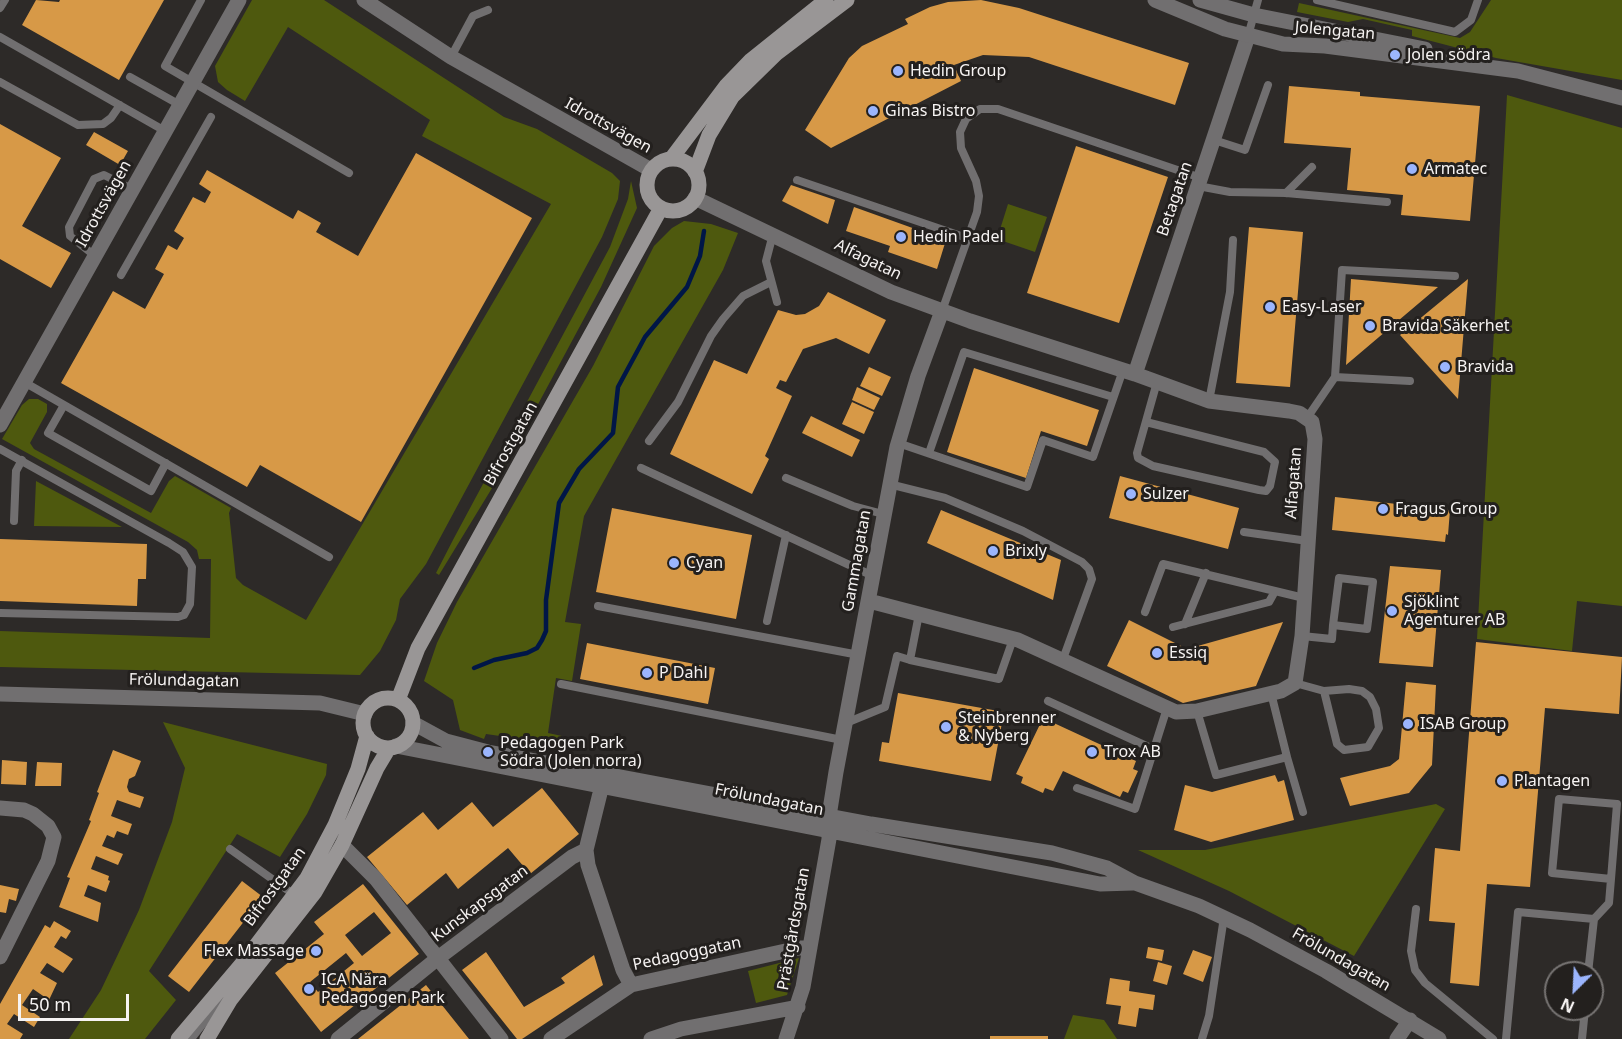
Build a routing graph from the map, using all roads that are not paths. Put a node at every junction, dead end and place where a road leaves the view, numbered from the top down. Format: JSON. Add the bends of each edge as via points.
{"nodes":[{"id":1,"x":5,"y":0,"type":"edge"},
{"id":2,"x":201,"y":0,"type":"edge"},
{"id":3,"x":240,"y":0,"type":"edge"},
{"id":4,"x":364,"y":0,"type":"edge"},
{"id":5,"x":826,"y":0,"type":"edge"},
{"id":6,"x":848,"y":0,"type":"edge"},
{"id":7,"x":1155,"y":0,"type":"edge"},
{"id":8,"x":1200,"y":0,"type":"edge"},
{"id":9,"x":1317,"y":0,"type":"edge"},
{"id":10,"x":1479,"y":0,"type":"edge"},
{"id":11,"x":1256,"y":7,"type":"edge"},
{"id":12,"x":0,"y":9,"type":"edge"},
{"id":13,"x":488,"y":10,"type":"dead end"},
{"id":14,"x":1248,"y":36,"type":"junction"},
{"id":15,"x":0,"y":37,"type":"edge"},
{"id":16,"x":451,"y":57,"type":"junction"},
{"id":17,"x":1518,"y":71,"type":"junction"},
{"id":18,"x":130,"y":76,"type":"dead end"},
{"id":19,"x":0,"y":82,"type":"edge"},
{"id":20,"x":193,"y":82,"type":"junction"},
{"id":21,"x":1268,"y":85,"type":"dead end"},
{"id":22,"x":1622,"y":98,"type":"edge"},
{"id":23,"x":120,"y":105,"type":"junction"},
{"id":24,"x":180,"y":105,"type":"junction"},
{"id":25,"x":211,"y":117,"type":"dead end"},
{"id":26,"x":165,"y":131,"type":"junction"},
{"id":27,"x":1214,"y":140,"type":"junction"},
{"id":28,"x":671,"y":159,"type":"junction"},
{"id":29,"x":1312,"y":167,"type":"dead end"},
{"id":30,"x":651,"y":170,"type":"junction"},
{"id":31,"x":695,"y":172,"type":"junction"},
{"id":32,"x":349,"y":173,"type":"dead end"},
{"id":33,"x":797,"y":180,"type":"dead end"},
{"id":34,"x":1200,"y":182,"type":"junction"},
{"id":35,"x":132,"y":189,"type":"junction"},
{"id":36,"x":1286,"y":193,"type":"junction"},
{"id":37,"x":694,"y":198,"type":"junction"},
{"id":38,"x":1387,"y":202,"type":"dead end"},
{"id":39,"x":661,"y":208,"type":"junction"},
{"id":40,"x":773,"y":234,"type":"junction"},
{"id":41,"x":967,"y":238,"type":"junction"},
{"id":42,"x":1233,"y":240,"type":"dead end"},
{"id":43,"x":95,"y":256,"type":"junction"},
{"id":44,"x":121,"y":275,"type":"dead end"},
{"id":45,"x":1455,"y":276,"type":"dead end"},
{"id":46,"x":771,"y":282,"type":"junction"},
{"id":47,"x":777,"y":302,"type":"dead end"},
{"id":48,"x":942,"y":311,"type":"junction"},
{"id":49,"x":1129,"y":372,"type":"junction"},
{"id":50,"x":1335,"y":377,"type":"junction"},
{"id":51,"x":1410,"y":381,"type":"dead end"},
{"id":52,"x":24,"y":382,"type":"junction"},
{"id":53,"x":1157,"y":382,"type":"junction"},
{"id":54,"x":1113,"y":397,"type":"junction"},
{"id":55,"x":1209,"y":401,"type":"junction"},
{"id":56,"x":64,"y":405,"type":"junction"},
{"id":57,"x":1307,"y":418,"type":"junction"},
{"id":58,"x":1146,"y":422,"type":"junction"},
{"id":59,"x":0,"y":425,"type":"edge"},
{"id":60,"x":649,"y":441,"type":"dead end"},
{"id":61,"x":898,"y":443,"type":"junction"},
{"id":62,"x":0,"y":449,"type":"edge"},
{"id":63,"x":929,"y":453,"type":"junction"},
{"id":64,"x":22,"y":460,"type":"junction"},
{"id":65,"x":166,"y":464,"type":"junction"},
{"id":66,"x":641,"y":468,"type":"dead end"},
{"id":67,"x":786,"y":478,"type":"dead end"},
{"id":68,"x":889,"y":484,"type":"junction"},
{"id":69,"x":883,"y":514,"type":"junction"},
{"id":70,"x":14,"y":521,"type":"dead end"},
{"id":71,"x":1244,"y":531,"type":"dead end"},
{"id":72,"x":786,"y":536,"type":"junction"},
{"id":73,"x":1308,"y":541,"type":"junction"},
{"id":74,"x":329,"y":557,"type":"dead end"},
{"id":75,"x":1206,"y":573,"type":"junction"},
{"id":76,"x":873,"y":576,"type":"junction"},
{"id":77,"x":1274,"y":593,"type":"junction"},
{"id":78,"x":1304,"y":598,"type":"junction"},
{"id":79,"x":869,"y":601,"type":"junction"},
{"id":80,"x":598,"y":606,"type":"dead end"},
{"id":81,"x":1145,"y":612,"type":"dead end"},
{"id":82,"x":0,"y":613,"type":"edge"},
{"id":83,"x":919,"y":614,"type":"junction"},
{"id":84,"x":767,"y":621,"type":"dead end"},
{"id":85,"x":1185,"y":624,"type":"junction"},
{"id":86,"x":1333,"y":625,"type":"junction"},
{"id":87,"x":1173,"y":627,"type":"dead end"},
{"id":88,"x":1302,"y":636,"type":"junction"},
{"id":89,"x":1013,"y":639,"type":"junction"},
{"id":90,"x":859,"y":655,"type":"junction"},
{"id":91,"x":1063,"y":659,"type":"junction"},
{"id":92,"x":910,"y":660,"type":"junction"},
{"id":93,"x":1295,"y":683,"type":"junction"},
{"id":94,"x":561,"y":684,"type":"dead end"},
{"id":95,"x":1324,"y":691,"type":"junction"},
{"id":96,"x":1271,"y":693,"type":"junction"},
{"id":97,"x":0,"y":694,"type":"edge"},
{"id":98,"x":398,"y":700,"type":"junction"},
{"id":99,"x":1048,"y":701,"type":"dead end"},
{"id":100,"x":1167,"y":708,"type":"junction"},
{"id":101,"x":1197,"y":711,"type":"junction"},
{"id":102,"x":365,"y":714,"type":"junction"},
{"id":103,"x":413,"y":723,"type":"junction"},
{"id":104,"x":846,"y":723,"type":"junction"},
{"id":105,"x":367,"y":736,"type":"junction"},
{"id":106,"x":842,"y":740,"type":"junction"},
{"id":107,"x":393,"y":747,"type":"junction"},
{"id":108,"x":1154,"y":749,"type":"junction"},
{"id":109,"x":1287,"y":757,"type":"junction"},
{"id":110,"x":603,"y":780,"type":"junction"},
{"id":111,"x":1077,"y":788,"type":"dead end"},
{"id":112,"x":360,"y":804,"type":"junction"},
{"id":113,"x":0,"y":808,"type":"edge"},
{"id":114,"x":1303,"y":812,"type":"dead end"},
{"id":115,"x":829,"y":823,"type":"junction"},
{"id":116,"x":342,"y":845,"type":"junction"},
{"id":117,"x":230,"y":849,"type":"dead end"},
{"id":118,"x":586,"y":850,"type":"junction"},
{"id":119,"x":1611,"y":879,"type":"junction"},
{"id":120,"x":300,"y":899,"type":"junction"},
{"id":121,"x":1416,"y":909,"type":"dead end"},
{"id":122,"x":1224,"y":917,"type":"junction"},
{"id":123,"x":1594,"y":919,"type":"junction"},
{"id":124,"x":810,"y":948,"type":"junction"},
{"id":125,"x":0,"y":957,"type":"edge"},
{"id":126,"x":438,"y":958,"type":"junction"},
{"id":127,"x":1589,"y":961,"type":"edge"},
{"id":128,"x":631,"y":985,"type":"junction"},
{"id":129,"x":798,"y":1008,"type":"junction"},
{"id":130,"x":1410,"y":1020,"type":"junction"},
{"id":131,"x":1584,"y":1021,"type":"edge"},
{"id":132,"x":178,"y":1039,"type":"edge"},
{"id":133,"x":191,"y":1039,"type":"edge"},
{"id":134,"x":207,"y":1039,"type":"edge"},
{"id":135,"x":338,"y":1039,"type":"edge"},
{"id":136,"x":501,"y":1039,"type":"edge"},
{"id":137,"x":551,"y":1039,"type":"edge"},
{"id":138,"x":651,"y":1039,"type":"edge"},
{"id":139,"x":786,"y":1039,"type":"edge"},
{"id":140,"x":1202,"y":1039,"type":"edge"},
{"id":141,"x":1397,"y":1039,"type":"edge"},
{"id":142,"x":1438,"y":1039,"type":"edge"},
{"id":143,"x":1493,"y":1039,"type":"edge"},
{"id":144,"x":1506,"y":1039,"type":"edge"},
{"id":145,"x":1582,"y":1039,"type":"edge"}],
"edges":[{"from":1,"to":12,"type":"lane"},
{"from":2,"to":20,"type":"lane","via":[[165,66]]},
{"from":3,"to":20,"type":"street","name":"Idrottsvägen"},
{"from":4,"to":16,"type":"street","name":"Idrottsvägen"},
{"from":5,"to":28,"type":"main road","via":[[751,60],[726,86]]},
{"from":6,"to":31,"type":"main road","via":[[777,53],[732,97],[709,135]]},
{"from":7,"to":14,"type":"street","name":"Jolengatan"},
{"from":8,"to":11,"type":"street","name":"Jolengatan"},
{"from":9,"to":10,"type":"lane","via":[[1455,32],[1471,20]]},
{"from":11,"to":14,"type":"lane"},
{"from":11,"to":17,"type":"street","name":"Jolengatan","via":[[1502,63]]},
{"from":13,"to":16,"type":"lane","via":[[473,16]]},
{"from":14,"to":17,"type":"street","name":"Jolengatan","via":[[1283,44]]},
{"from":14,"to":27,"type":"street","name":"Betagatan"},
{"from":15,"to":23,"type":"lane"},
{"from":16,"to":30,"type":"street","name":"Idrottsvägen"},
{"from":17,"to":22,"type":"street","name":"Jolengatan"},
{"from":18,"to":24,"type":"lane"},
{"from":19,"to":23,"type":"lane","via":[[78,125],[103,124]]},
{"from":20,"to":24,"type":"street","name":"Idrottsvägen"},
{"from":20,"to":32,"type":"lane"},
{"from":21,"to":27,"type":"lane","via":[[1245,150]]},
{"from":23,"to":26,"type":"lane"},
{"from":24,"to":26,"type":"street","name":"Idrottsvägen"},
{"from":25,"to":44,"type":"lane"},
{"from":26,"to":35,"type":"street","name":"Idrottsvägen"},
{"from":27,"to":34,"type":"street","name":"Betagatan"},
{"from":28,"to":30,"type":"main road"},
{"from":28,"to":31,"type":"main road","via":[[686,162]]},
{"from":29,"to":36,"type":"lane"},
{"from":30,"to":39,"type":"main road","via":[[648,191]]},
{"from":31,"to":37,"type":"main road","via":[[698,190]]},
{"from":33,"to":41,"type":"lane"},
{"from":34,"to":36,"type":"lane","via":[[1230,192]]},
{"from":34,"to":41,"type":"lane","via":[[998,109],[980,109],[966,119],[960,132],[961,148],[979,196]]},
{"from":34,"to":49,"type":"street","name":"Betagatan"},
{"from":35,"to":43,"type":"street","name":"Idrottsvägen"},
{"from":35,"to":43,"type":"lane","via":[[104,175],[94,179],[69,227],[70,236]]},
{"from":36,"to":38,"type":"lane"},
{"from":37,"to":39,"type":"main road","via":[[680,209]]},
{"from":37,"to":40,"type":"street","name":"Alfagatan"},
{"from":39,"to":98,"type":"main road","name":"Bifrostgatan","via":[[418,648]]},
{"from":40,"to":46,"type":"lane","via":[[766,261]]},
{"from":40,"to":48,"type":"street","name":"Alfagatan","via":[[891,292]]},
{"from":41,"to":48,"type":"lane"},
{"from":42,"to":55,"type":"lane","via":[[1230,292]]},
{"from":43,"to":52,"type":"street","name":"Idrottsvägen"},
{"from":45,"to":50,"type":"lane","via":[[1342,270]]},
{"from":46,"to":47,"type":"lane"},
{"from":46,"to":60,"type":"lane","via":[[743,296],[723,319],[678,402]]},
{"from":48,"to":49,"type":"street","name":"Alfagatan"},
{"from":48,"to":61,"type":"street","name":"Gammagatan"},
{"from":49,"to":53,"type":"street","name":"Alfagatan"},
{"from":49,"to":54,"type":"lane"},
{"from":50,"to":51,"type":"lane"},
{"from":50,"to":57,"type":"lane"},
{"from":52,"to":56,"type":"lane"},
{"from":52,"to":59,"type":"street","name":"Idrottsvägen"},
{"from":53,"to":55,"type":"street","name":"Alfagatan"},
{"from":53,"to":58,"type":"lane"},
{"from":54,"to":63,"type":"lane","via":[[964,352]]},
{"from":54,"to":63,"type":"lane","via":[[1093,457],[1043,440],[1027,487]]},
{"from":55,"to":57,"type":"street","name":"Alfagatan","via":[[1289,411]]},
{"from":56,"to":65,"type":"lane"},
{"from":56,"to":65,"type":"lane","via":[[48,433],[151,491]]},
{"from":57,"to":73,"type":"street","name":"Alfagatan","via":[[1312,422],[1315,439]]},
{"from":58,"to":58,"type":"lane","via":[[1137,453],[1143,462],[1259,490],[1270,486],[1275,462],[1264,452]]},
{"from":61,"to":63,"type":"lane"},
{"from":61,"to":68,"type":"street","name":"Gammagatan"},
{"from":62,"to":64,"type":"lane"},
{"from":64,"to":70,"type":"lane","via":[[16,471]]},
{"from":64,"to":82,"type":"lane","via":[[183,552],[192,567],[190,604],[184,615],[178,617]]},
{"from":65,"to":74,"type":"lane"},
{"from":66,"to":72,"type":"lane"},
{"from":67,"to":69,"type":"lane"},
{"from":68,"to":69,"type":"street","name":"Gammagatan"},
{"from":68,"to":91,"type":"lane","via":[[945,498],[1023,531],[1089,569],[1092,579],[1088,595]]},
{"from":69,"to":76,"type":"street","name":"Gammagatan"},
{"from":71,"to":73,"type":"lane"},
{"from":72,"to":76,"type":"lane"},
{"from":72,"to":84,"type":"lane"},
{"from":73,"to":78,"type":"street","name":"Alfagatan"},
{"from":75,"to":77,"type":"lane"},
{"from":75,"to":81,"type":"lane","via":[[1163,564]]},
{"from":75,"to":85,"type":"lane"},
{"from":76,"to":79,"type":"street","name":"Gammagatan"},
{"from":77,"to":78,"type":"lane"},
{"from":77,"to":85,"type":"lane","via":[[1269,602]]},
{"from":78,"to":88,"type":"street","name":"Alfagatan"},
{"from":79,"to":83,"type":"street"},
{"from":79,"to":90,"type":"street","name":"Gammagatan"},
{"from":80,"to":90,"type":"lane"},
{"from":83,"to":89,"type":"street"},
{"from":83,"to":92,"type":"lane"},
{"from":85,"to":87,"type":"lane"},
{"from":86,"to":86,"type":"lane","via":[[1339,578],[1372,582],[1367,629]]},
{"from":86,"to":88,"type":"lane","via":[[1332,639]]},
{"from":88,"to":93,"type":"street","name":"Alfagatan"},
{"from":89,"to":91,"type":"street"},
{"from":89,"to":92,"type":"lane","via":[[999,679]]},
{"from":90,"to":104,"type":"street","name":"Gammagatan"},
{"from":91,"to":100,"type":"street"},
{"from":92,"to":104,"type":"lane","via":[[897,656],[885,707]]},
{"from":93,"to":95,"type":"lane"},
{"from":93,"to":96,"type":"street"},
{"from":94,"to":106,"type":"lane"},
{"from":95,"to":95,"type":"lane","via":[[1337,744],[1344,750],[1368,747],[1379,728],[1370,697],[1349,689]]},
{"from":96,"to":101,"type":"street"},
{"from":96,"to":109,"type":"lane"},
{"from":97,"to":102,"type":"street","name":"Frölundagatan","via":[[320,703]]},
{"from":98,"to":102,"type":"main road","via":[[379,700]]},
{"from":98,"to":103,"type":"main road","via":[[409,709]]},
{"from":99,"to":108,"type":"lane"},
{"from":100,"to":101,"type":"street","via":[[1176,712]]},
{"from":100,"to":108,"type":"lane"},
{"from":101,"to":109,"type":"lane","via":[[1216,775]]},
{"from":102,"to":105,"type":"main road","name":"Bifrostgatan"},
{"from":103,"to":107,"type":"main road","name":"Bifrostgatan","via":[[408,737]]},
{"from":103,"to":110,"type":"street","name":"Frölundagatan","via":[[466,747]]},
{"from":104,"to":106,"type":"street","name":"Gammagatan"},
{"from":105,"to":107,"type":"main road","via":[[377,745]]},
{"from":105,"to":120,"type":"main road","name":"Bifrostgatan","via":[[358,769]]},
{"from":106,"to":115,"type":"street","name":"Gammagatan"},
{"from":107,"to":110,"type":"street","name":"Frölundagatan"},
{"from":107,"to":112,"type":"main road","name":"Bifrostgatan"},
{"from":108,"to":111,"type":"lane","via":[[1135,809]]},
{"from":109,"to":114,"type":"lane"},
{"from":110,"to":115,"type":"street","name":"Frölundagatan"},
{"from":110,"to":118,"type":"street"},
{"from":112,"to":116,"type":"main road","name":"Bifrostgatan"},
{"from":112,"to":120,"type":"lane","via":[[347,817]]},
{"from":113,"to":125,"type":"street","via":[[33,814],[54,837],[48,861]]},
{"from":115,"to":122,"type":"street","name":"Frölundagatan","via":[[1052,854],[1107,868],[1135,883]]},
{"from":115,"to":124,"type":"street","name":"Prästgårdsgatan"},
{"from":116,"to":120,"type":"main road","name":"Bifrostgatan"},
{"from":116,"to":126,"type":"street","via":[[376,879]]},
{"from":117,"to":120,"type":"lane"},
{"from":118,"to":126,"type":"street","name":"Kunskapsgatan"},
{"from":118,"to":128,"type":"street"},
{"from":119,"to":119,"type":"lane","via":[[1617,804],[1559,799],[1552,873]]},
{"from":119,"to":123,"type":"lane","via":[[1609,903]]},
{"from":120,"to":132,"type":"main road","name":"Bifrostgatan"},
{"from":120,"to":133,"type":"lane"},
{"from":120,"to":134,"type":"main road","name":"Bifrostgatan"},
{"from":121,"to":143,"type":"lane","via":[[1411,951],[1415,970],[1425,983]]},
{"from":122,"to":130,"type":"street","name":"Frölundagatan"},
{"from":122,"to":140,"type":"lane"},
{"from":123,"to":127,"type":"lane"},
{"from":123,"to":144,"type":"lane","via":[[1518,912]]},
{"from":124,"to":128,"type":"street","name":"Pedagoggatan"},
{"from":124,"to":129,"type":"street","name":"Prästgårdsgatan"},
{"from":126,"to":135,"type":"street","name":"Kunskapsgatan"},
{"from":126,"to":136,"type":"street"},
{"from":128,"to":137,"type":"street","name":"Pedagoggatan"},
{"from":129,"to":138,"type":"street","via":[[681,1029]]},
{"from":129,"to":139,"type":"street","name":"Prästgårdsgatan"},
{"from":130,"to":141,"type":"street"},
{"from":130,"to":142,"type":"street","name":"Frölundagatan"},
{"from":131,"to":145,"type":"lane"}]}
